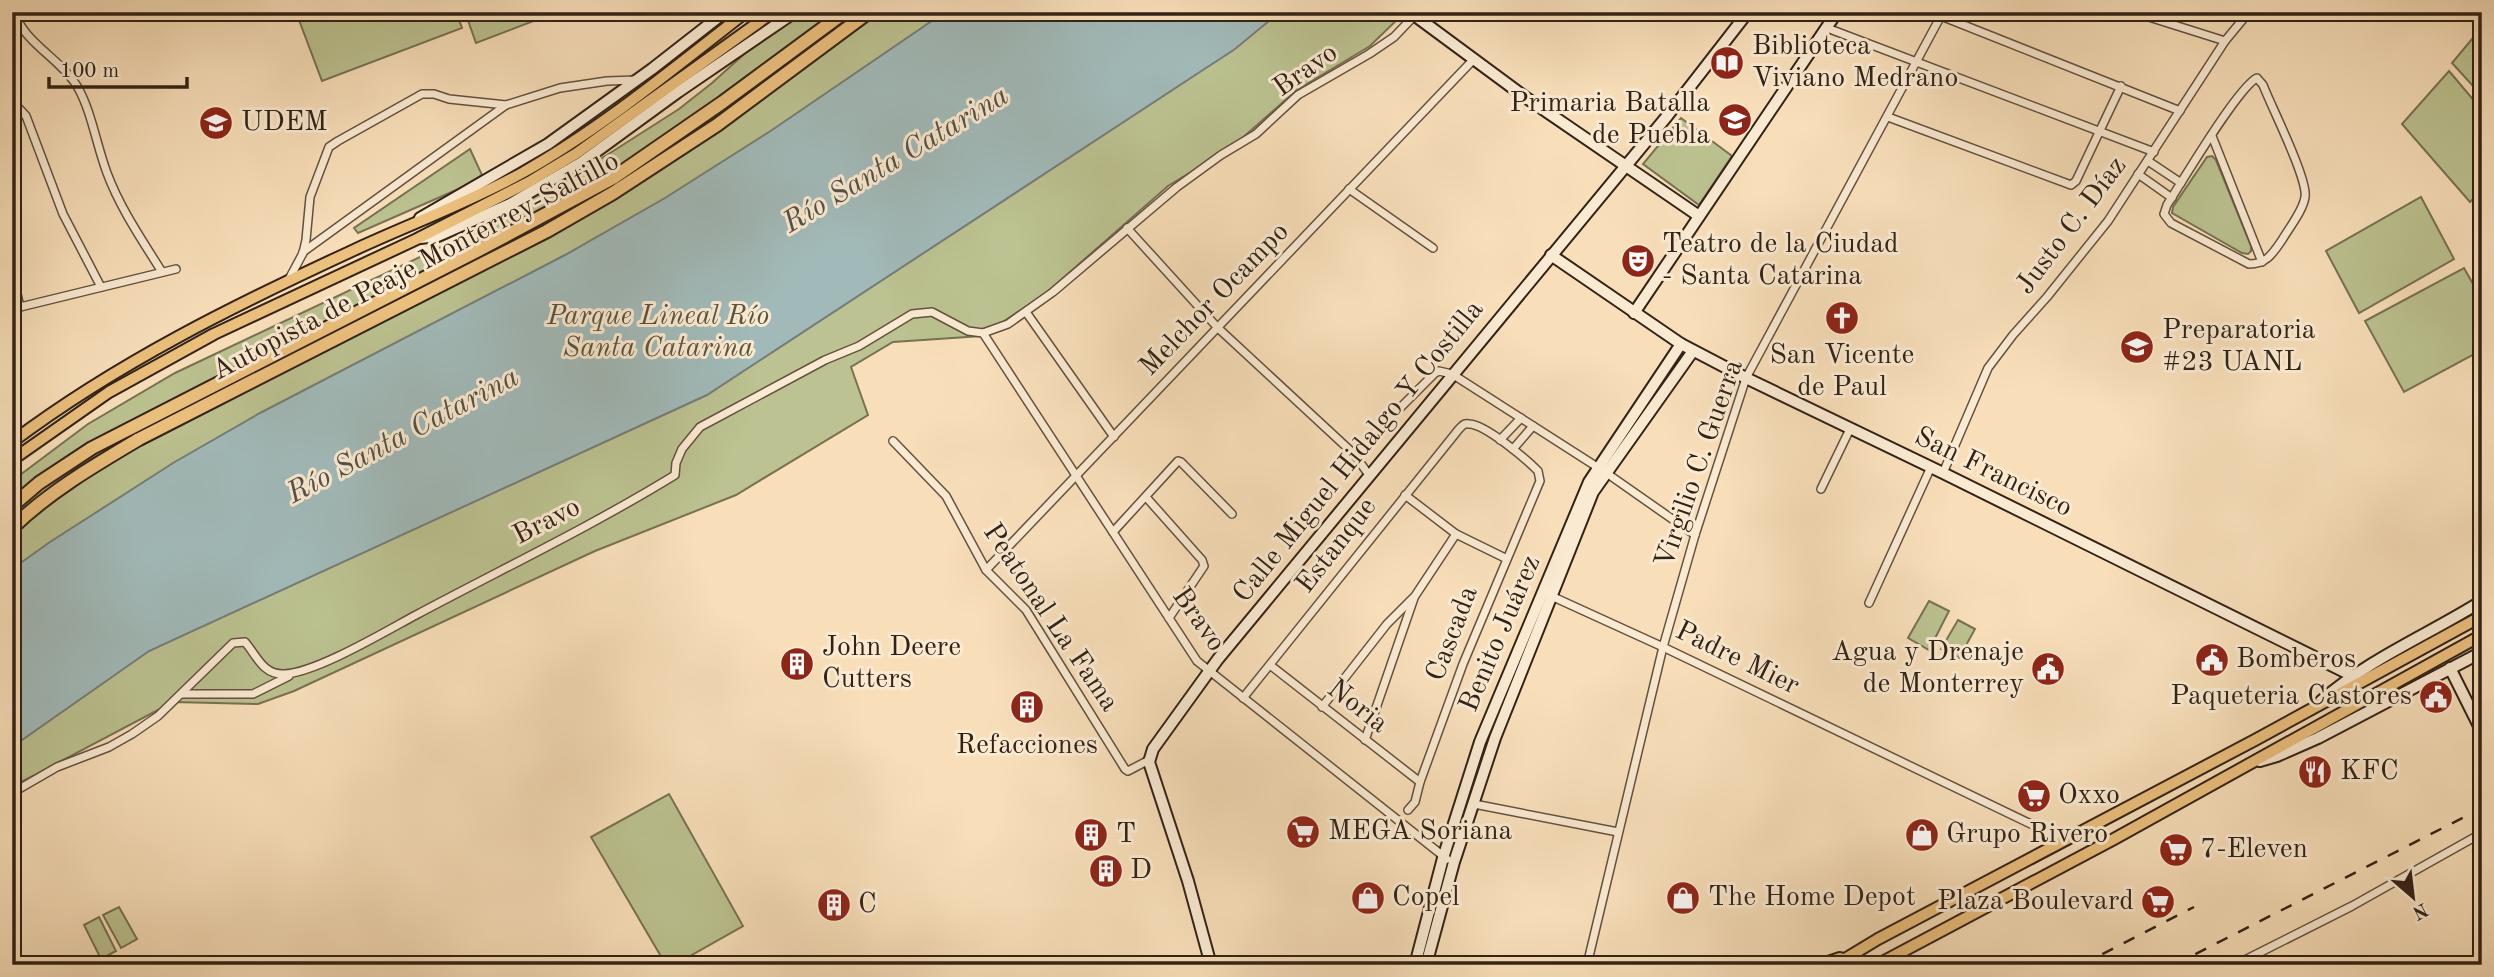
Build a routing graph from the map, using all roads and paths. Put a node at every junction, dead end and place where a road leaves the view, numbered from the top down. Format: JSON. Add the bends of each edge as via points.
{"nodes":[{"id":1,"x":14,"y":12,"type":"edge"},
{"id":2,"x":746,"y":12,"type":"edge"},
{"id":3,"x":773,"y":12,"type":"edge"},
{"id":4,"x":795,"y":12,"type":"edge"},
{"id":5,"x":845,"y":12,"type":"edge"},
{"id":6,"x":869,"y":12,"type":"edge"},
{"id":7,"x":1748,"y":12,"type":"edge"},
{"id":8,"x":1837,"y":12,"type":"edge"},
{"id":9,"x":2133,"y":12,"type":"edge"},
{"id":10,"x":2249,"y":12,"type":"edge"},
{"id":11,"x":722,"y":13,"type":"edge"},
{"id":12,"x":1414,"y":13,"type":"edge"},
{"id":13,"x":1942,"y":14,"type":"edge"},
{"id":14,"x":1827,"y":28,"type":"junction"},
{"id":15,"x":2225,"y":41,"type":"junction"},
{"id":16,"x":1473,"y":60,"type":"junction"},
{"id":17,"x":1917,"y":60,"type":"junction"},
{"id":18,"x":637,"y":80,"type":"junction"},
{"id":19,"x":2121,"y":86,"type":"junction"},
{"id":20,"x":12,"y":100,"type":"edge"},
{"id":21,"x":506,"y":105,"type":"junction"},
{"id":22,"x":2180,"y":111,"type":"junction"},
{"id":23,"x":1888,"y":117,"type":"junction"},
{"id":24,"x":2100,"y":132,"type":"junction"},
{"id":25,"x":2212,"y":136,"type":"junction"},
{"id":26,"x":2154,"y":152,"type":"junction"},
{"id":27,"x":2148,"y":161,"type":"junction"},
{"id":28,"x":1627,"y":164,"type":"junction"},
{"id":29,"x":2138,"y":174,"type":"junction"},
{"id":30,"x":2181,"y":183,"type":"junction"},
{"id":31,"x":1349,"y":189,"type":"junction"},
{"id":32,"x":2172,"y":198,"type":"junction"},
{"id":33,"x":1699,"y":216,"type":"junction"},
{"id":34,"x":407,"y":226,"type":"junction"},
{"id":35,"x":1127,"y":228,"type":"junction"},
{"id":36,"x":417,"y":239,"type":"junction"},
{"id":37,"x":1433,"y":248,"type":"dead end"},
{"id":38,"x":303,"y":253,"type":"junction"},
{"id":39,"x":1550,"y":255,"type":"junction"},
{"id":40,"x":2262,"y":262,"type":"junction"},
{"id":41,"x":176,"y":269,"type":"dead end"},
{"id":42,"x":12,"y":272,"type":"edge"},
{"id":43,"x":162,"y":272,"type":"junction"},
{"id":44,"x":288,"y":281,"type":"junction"},
{"id":45,"x":101,"y":287,"type":"junction"},
{"id":46,"x":16,"y":308,"type":"edge"},
{"id":47,"x":1026,"y":312,"type":"junction"},
{"id":48,"x":1634,"y":313,"type":"junction"},
{"id":49,"x":1218,"y":328,"type":"junction"},
{"id":50,"x":983,"y":332,"type":"junction"},
{"id":51,"x":1681,"y":344,"type":"junction"},
{"id":52,"x":1693,"y":351,"type":"junction"},
{"id":53,"x":1452,"y":374,"type":"junction"},
{"id":54,"x":1745,"y":378,"type":"junction"},
{"id":55,"x":1521,"y":418,"type":"junction"},
{"id":56,"x":1534,"y":426,"type":"junction"},
{"id":57,"x":1850,"y":429,"type":"junction"},
{"id":58,"x":1114,"y":437,"type":"junction"},
{"id":59,"x":1500,"y":440,"type":"junction"},
{"id":60,"x":893,"y":441,"type":"dead end"},
{"id":61,"x":12,"y":442,"type":"edge"},
{"id":62,"x":1513,"y":449,"type":"junction"},
{"id":63,"x":1354,"y":454,"type":"junction"},
{"id":64,"x":12,"y":460,"type":"edge"},
{"id":65,"x":1931,"y":467,"type":"junction"},
{"id":66,"x":1601,"y":470,"type":"junction"},
{"id":67,"x":1943,"y":473,"type":"junction"},
{"id":68,"x":1369,"y":475,"type":"junction"},
{"id":69,"x":1077,"y":476,"type":"junction"},
{"id":70,"x":1821,"y":489,"type":"dead end"},
{"id":71,"x":1405,"y":495,"type":"junction"},
{"id":72,"x":1146,"y":497,"type":"junction"},
{"id":73,"x":12,"y":506,"type":"edge"},
{"id":74,"x":1232,"y":514,"type":"dead end"},
{"id":75,"x":12,"y":528,"type":"edge"},
{"id":76,"x":1113,"y":532,"type":"junction"},
{"id":77,"x":1457,"y":534,"type":"junction"},
{"id":78,"x":1696,"y":535,"type":"junction"},
{"id":79,"x":1505,"y":558,"type":"junction"},
{"id":80,"x":986,"y":570,"type":"junction"},
{"id":81,"x":1547,"y":594,"type":"junction"},
{"id":82,"x":1415,"y":596,"type":"junction"},
{"id":83,"x":2482,"y":601,"type":"edge"},
{"id":84,"x":1869,"y":603,"type":"dead end"},
{"id":85,"x":2482,"y":616,"type":"edge"},
{"id":86,"x":1169,"y":618,"type":"junction"},
{"id":87,"x":2482,"y":635,"type":"edge"},
{"id":88,"x":1663,"y":647,"type":"junction"},
{"id":89,"x":2482,"y":652,"type":"edge"},
{"id":90,"x":1270,"y":665,"type":"junction"},
{"id":91,"x":2449,"y":668,"type":"junction"},
{"id":92,"x":296,"y":672,"type":"junction"},
{"id":93,"x":1208,"y":672,"type":"junction"},
{"id":94,"x":2351,"y":675,"type":"junction"},
{"id":95,"x":182,"y":694,"type":"junction"},
{"id":96,"x":1244,"y":698,"type":"junction"},
{"id":97,"x":1322,"y":707,"type":"junction"},
{"id":98,"x":2310,"y":711,"type":"junction"},
{"id":99,"x":2482,"y":732,"type":"edge"},
{"id":100,"x":1365,"y":740,"type":"junction"},
{"id":101,"x":1149,"y":760,"type":"junction"},
{"id":102,"x":2251,"y":763,"type":"junction"},
{"id":103,"x":1420,"y":782,"type":"junction"},
{"id":104,"x":12,"y":793,"type":"edge"},
{"id":105,"x":1474,"y":804,"type":"junction"},
{"id":106,"x":1408,"y":810,"type":"dead end"},
{"id":107,"x":1618,"y":832,"type":"junction"},
{"id":108,"x":2482,"y":833,"type":"edge"},
{"id":109,"x":2063,"y":840,"type":"junction"},
{"id":110,"x":1443,"y":858,"type":"junction"},
{"id":111,"x":1454,"y":862,"type":"junction"},
{"id":112,"x":1430,"y":928,"type":"junction"},
{"id":113,"x":1853,"y":954,"type":"junction"},
{"id":114,"x":1879,"y":964,"type":"edge"},
{"id":115,"x":1211,"y":965,"type":"edge"},
{"id":116,"x":1415,"y":965,"type":"edge"},
{"id":117,"x":1426,"y":965,"type":"edge"},
{"id":118,"x":1587,"y":965,"type":"edge"},
{"id":119,"x":1819,"y":965,"type":"edge"},
{"id":120,"x":1835,"y":965,"type":"edge"},
{"id":121,"x":2235,"y":965,"type":"edge"}],
"edges":[{"from":1,"to":43,"type":"street","via":[[26,33],[76,84],[107,174]]},
{"from":2,"to":34,"type":"main road","via":[[586,133],[522,173]]},
{"from":3,"to":36,"type":"main road","via":[[577,153]]},
{"from":4,"to":36,"type":"street","via":[[547,184],[438,236]]},
{"from":5,"to":73,"type":"highway","name":"Autopista de Peaje Monterrey-Saltillo","via":[[613,178],[92,448]]},
{"from":6,"to":75,"type":"highway","name":"Autopista de Peaje Monterrey-Saltillo","via":[[717,125],[613,193],[536,237],[139,439],[94,466]]},
{"from":7,"to":28,"type":"street","name":"Calle Miguel Hidalgo Y Costilla"},
{"from":8,"to":14,"type":"street"},
{"from":9,"to":15,"type":"street"},
{"from":10,"to":15,"type":"street","name":"Justo C. Díaz"},
{"from":11,"to":18,"type":"street"},
{"from":12,"to":16,"type":"street"},
{"from":12,"to":35,"type":"street","name":"Bravo","via":[[1394,37],[1298,95],[1271,122]]},
{"from":13,"to":17,"type":"street","name":"Virgilio C. Guerra"},
{"from":13,"to":19,"type":"street"},
{"from":14,"to":17,"type":"street"},
{"from":14,"to":33,"type":"street"},
{"from":15,"to":22,"type":"street","name":"Justo C. Díaz"},
{"from":16,"to":28,"type":"street"},
{"from":16,"to":31,"type":"street","name":"Melchor Ocampo"},
{"from":17,"to":23,"type":"street","name":"Virgilio C. Guerra"},
{"from":17,"to":24,"type":"street"},
{"from":18,"to":21,"type":"street","via":[[560,88]]},
{"from":18,"to":34,"type":"street","via":[[548,144]]},
{"from":19,"to":22,"type":"street"},
{"from":19,"to":24,"type":"street","name":"Justo C. Díaz"},
{"from":20,"to":45,"type":"street","via":[[26,116],[63,214]]},
{"from":21,"to":38,"type":"street"},
{"from":21,"to":38,"type":"street","via":[[422,94],[329,147],[310,197]]},
{"from":22,"to":26,"type":"street","name":"Justo C. Díaz"},
{"from":23,"to":24,"type":"street","name":"Justo C. Díaz","via":[[2073,184]]},
{"from":23,"to":54,"type":"street","name":"Virgilio C. Guerra"},
{"from":24,"to":26,"type":"street"},
{"from":25,"to":30,"type":"street"},
{"from":25,"to":40,"type":"street"},
{"from":25,"to":40,"type":"street","via":[[2246,87],[2259,79],[2305,196],[2278,246]]},
{"from":26,"to":27,"type":"street","name":"Justo C. Díaz"},
{"from":27,"to":29,"type":"street","name":"Justo C. Díaz"},
{"from":27,"to":30,"type":"street"},
{"from":28,"to":33,"type":"street"},
{"from":28,"to":39,"type":"street","name":"Calle Miguel Hidalgo Y Costilla"},
{"from":29,"to":32,"type":"street"},
{"from":29,"to":67,"type":"street","name":"Justo C. Díaz","via":[[2048,298],[1998,352]]},
{"from":30,"to":32,"type":"street"},
{"from":31,"to":37,"type":"street"},
{"from":31,"to":49,"type":"street","name":"Melchor Ocampo"},
{"from":32,"to":40,"type":"street","via":[[2164,214],[2171,223],[2243,262]]},
{"from":33,"to":48,"type":"street"},
{"from":34,"to":44,"type":"main road"},
{"from":35,"to":47,"type":"street","name":"Bravo"},
{"from":35,"to":49,"type":"street"},
{"from":36,"to":64,"type":"main road","via":[[148,369]]},
{"from":38,"to":44,"type":"street"},
{"from":39,"to":48,"type":"street","name":"San Francisco"},
{"from":39,"to":53,"type":"street","name":"Calle Miguel Hidalgo Y Costilla"},
{"from":41,"to":43,"type":"street"},
{"from":42,"to":46,"type":"street"},
{"from":43,"to":45,"type":"street"},
{"from":44,"to":61,"type":"main road","via":[[119,369]]},
{"from":45,"to":46,"type":"street"},
{"from":47,"to":50,"type":"street","name":"Bravo"},
{"from":47,"to":58,"type":"street"},
{"from":48,"to":51,"type":"street","name":"San Francisco"},
{"from":49,"to":58,"type":"street","name":"Melchor Ocampo"},
{"from":49,"to":63,"type":"street"},
{"from":50,"to":69,"type":"street","name":"Bravo"},
{"from":50,"to":92,"type":"street","name":"Bravo","via":[[968,331],[933,312],[912,314],[700,427],[682,449],[675,475],[622,507],[356,646]]},
{"from":51,"to":52,"type":"street","name":"San Francisco"},
{"from":51,"to":66,"type":"street","name":"Benito Juárez"},
{"from":52,"to":54,"type":"street","name":"San Francisco"},
{"from":52,"to":66,"type":"street","name":"Benito Juárez"},
{"from":53,"to":55,"type":"street"},
{"from":53,"to":63,"type":"street","via":[[1434,373]]},
{"from":53,"to":68,"type":"street","name":"Calle Miguel Hidalgo Y Costilla"},
{"from":54,"to":57,"type":"street","name":"San Francisco"},
{"from":54,"to":78,"type":"street","name":"Virgilio C. Guerra"},
{"from":55,"to":56,"type":"street"},
{"from":55,"to":59,"type":"street"},
{"from":56,"to":62,"type":"street"},
{"from":56,"to":66,"type":"street"},
{"from":57,"to":65,"type":"street","name":"San Francisco"},
{"from":57,"to":70,"type":"street"},
{"from":58,"to":69,"type":"street","name":"Melchor Ocampo"},
{"from":59,"to":62,"type":"street"},
{"from":59,"to":71,"type":"street","name":"Estanque","via":[[1466,424]]},
{"from":60,"to":80,"type":"street","name":"Peatonal La Fama","via":[[946,495]]},
{"from":62,"to":79,"type":"street","name":"Cascada","via":[[1540,473],[1540,481]]},
{"from":63,"to":68,"type":"street"},
{"from":65,"to":67,"type":"street","name":"San Francisco"},
{"from":65,"to":84,"type":"street"},
{"from":66,"to":78,"type":"street"},
{"from":66,"to":81,"type":"street","name":"Benito Juárez"},
{"from":67,"to":94,"type":"street","name":"San Francisco"},
{"from":68,"to":93,"type":"street","name":"Calle Miguel Hidalgo Y Costilla"},
{"from":69,"to":76,"type":"street","name":"Bravo"},
{"from":69,"to":80,"type":"street","name":"Melchor Ocampo"},
{"from":71,"to":77,"type":"street"},
{"from":71,"to":90,"type":"street","name":"Estanque"},
{"from":72,"to":74,"type":"street","via":[[1179,461]]},
{"from":72,"to":76,"type":"street"},
{"from":72,"to":86,"type":"street","via":[[1205,566]]},
{"from":76,"to":86,"type":"street","name":"Bravo"},
{"from":77,"to":79,"type":"street"},
{"from":77,"to":82,"type":"street"},
{"from":78,"to":88,"type":"street","name":"Virgilio C. Guerra"},
{"from":79,"to":103,"type":"street","name":"Cascada"},
{"from":80,"to":101,"type":"street","name":"Peatonal La Fama","via":[[1026,610],[1125,769]]},
{"from":81,"to":88,"type":"street","name":"Padre Mier"},
{"from":81,"to":105,"type":"street","name":"Benito Juárez"},
{"from":81,"to":110,"type":"street","name":"Benito Juárez","via":[[1480,742]]},
{"from":82,"to":97,"type":"street"},
{"from":82,"to":100,"type":"street"},
{"from":83,"to":94,"type":"street"},
{"from":85,"to":98,"type":"main road"},
{"from":86,"to":93,"type":"street","name":"Bravo"},
{"from":87,"to":102,"type":"main road"},
{"from":88,"to":107,"type":"street","name":"Virgilio C. Guerra"},
{"from":88,"to":109,"type":"street","name":"Padre Mier"},
{"from":89,"to":91,"type":"street"},
{"from":90,"to":96,"type":"street","name":"Estanque"},
{"from":90,"to":97,"type":"street","name":"Noria"},
{"from":91,"to":99,"type":"street"},
{"from":91,"to":102,"type":"street","via":[[2318,738]]},
{"from":92,"to":95,"type":"street","name":"Bravo","via":[[253,694]]},
{"from":92,"to":95,"type":"street","via":[[272,672],[245,642],[238,642],[228,646]]},
{"from":93,"to":96,"type":"street","name":"Bravo"},
{"from":93,"to":101,"type":"street","name":"Calle Miguel Hidalgo Y Costilla"},
{"from":94,"to":98,"type":"street"},
{"from":95,"to":104,"type":"street","via":[[132,734]]},
{"from":96,"to":110,"type":"street","name":"Bravo"},
{"from":97,"to":100,"type":"street","name":"Noria"},
{"from":98,"to":109,"type":"main road"},
{"from":100,"to":103,"type":"street","name":"Noria"},
{"from":101,"to":115,"type":"street"},
{"from":102,"to":114,"type":"main road"},
{"from":103,"to":106,"type":"street","name":"Cascada"},
{"from":105,"to":107,"type":"street"},
{"from":105,"to":111,"type":"street","name":"Benito Juárez"},
{"from":107,"to":118,"type":"street","name":"Virgilio C. Guerra"},
{"from":108,"to":121,"type":"street"},
{"from":109,"to":113,"type":"main road"},
{"from":110,"to":111,"type":"street","name":"Bravo"},
{"from":110,"to":112,"type":"street","name":"Benito Juárez"},
{"from":111,"to":112,"type":"street","name":"Benito Juárez"},
{"from":112,"to":116,"type":"street","name":"Benito Juárez"},
{"from":112,"to":117,"type":"street","name":"Benito Juárez"},
{"from":113,"to":119,"type":"main road"},
{"from":113,"to":120,"type":"main road"}]}
